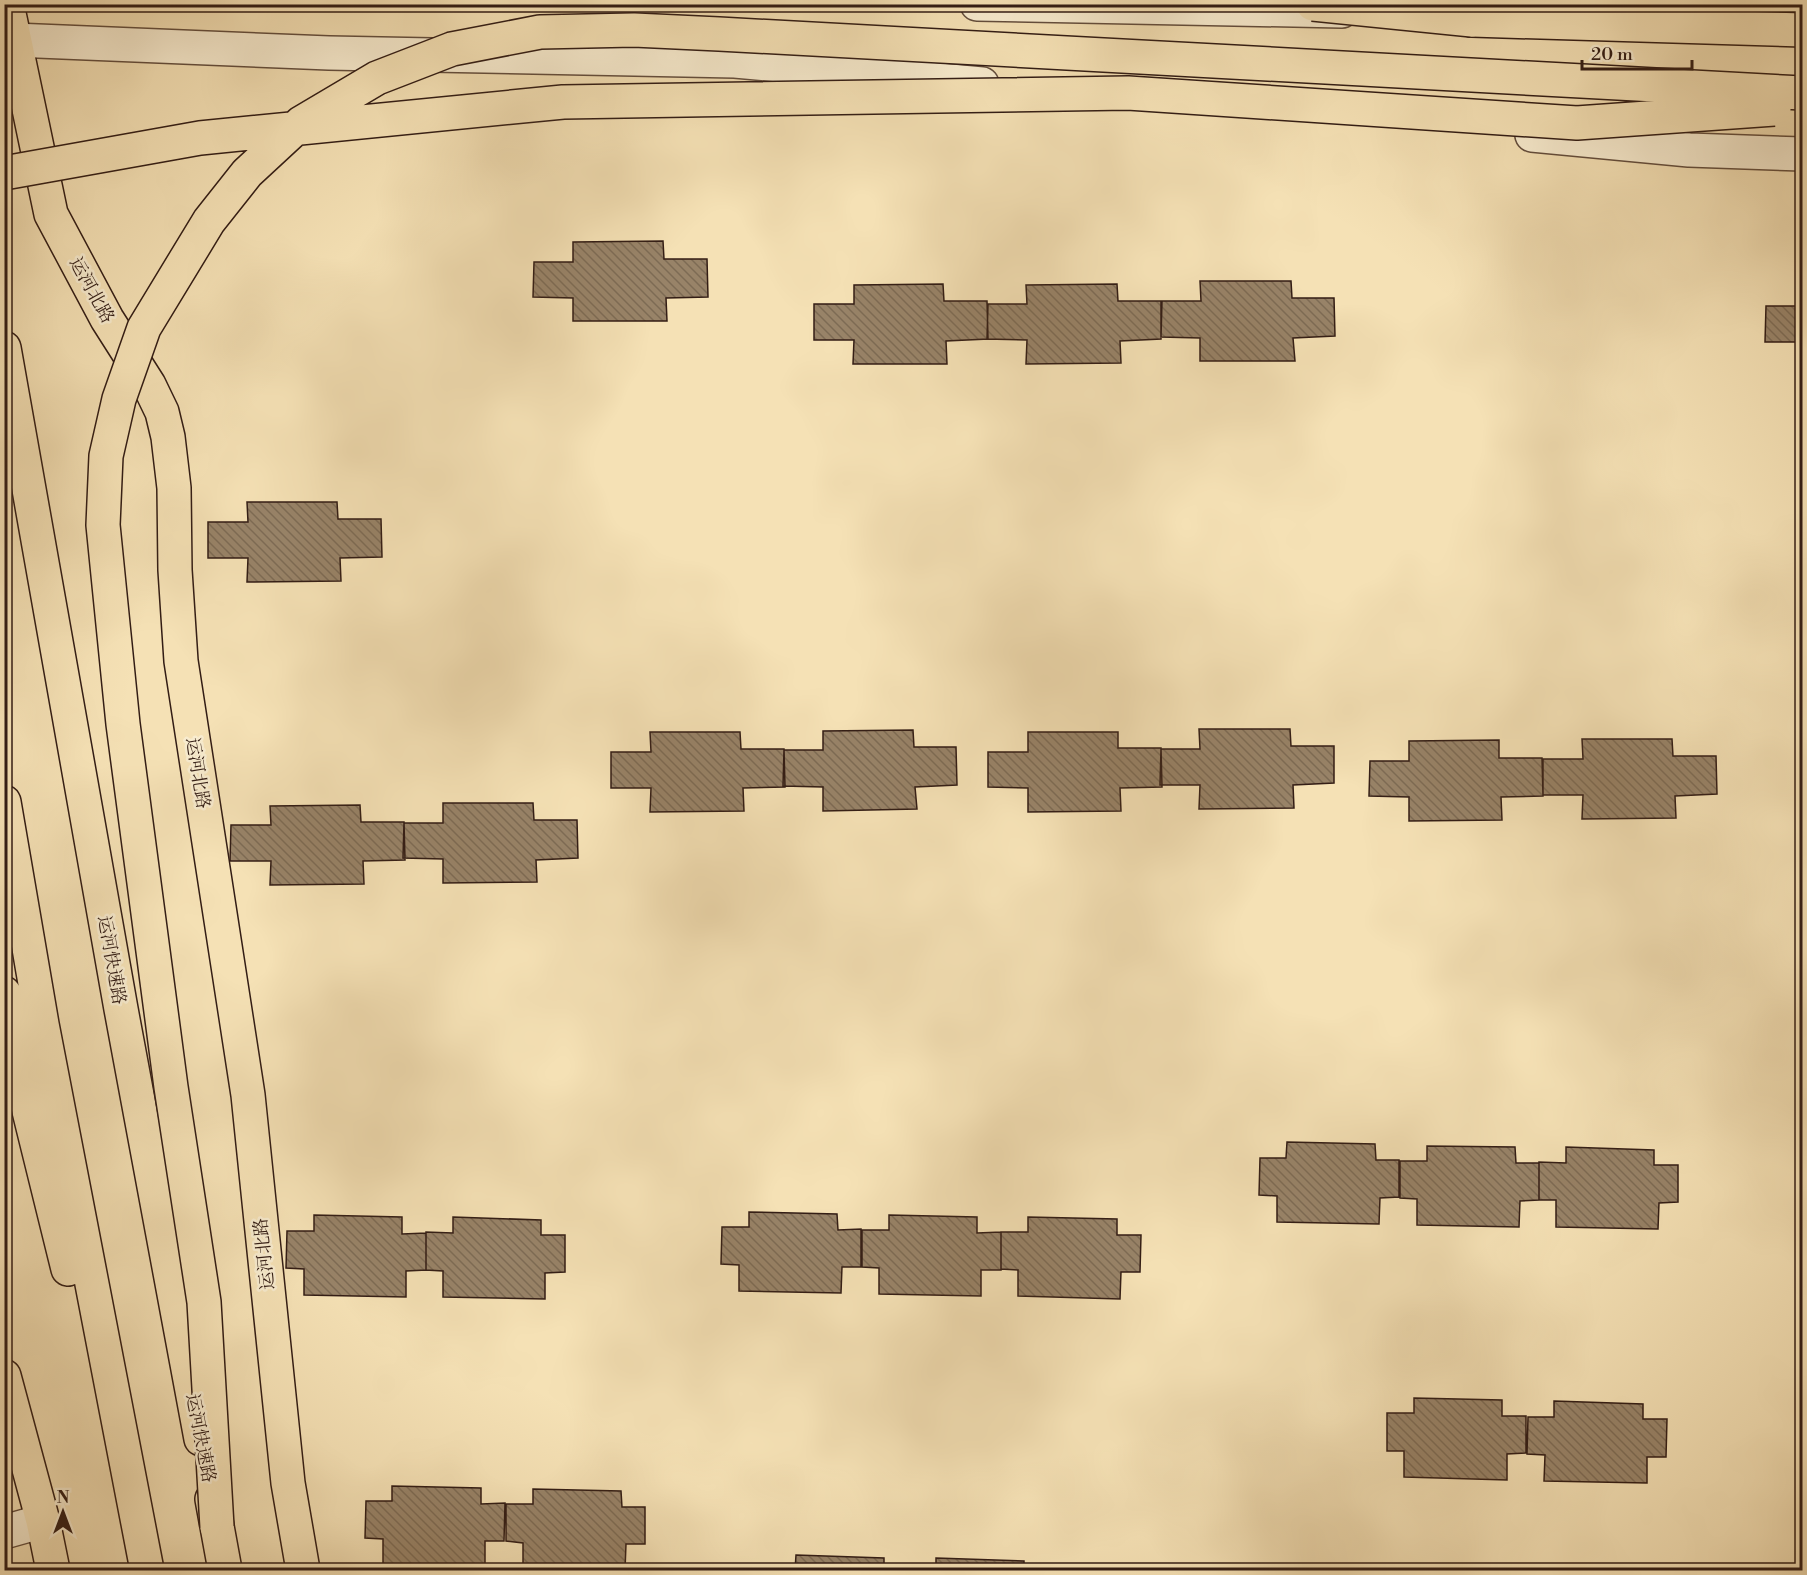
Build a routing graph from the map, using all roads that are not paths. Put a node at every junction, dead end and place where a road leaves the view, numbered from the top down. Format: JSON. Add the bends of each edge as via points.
{"nodes":[{"id":1,"x":7,"y":4,"type":"edge"},
{"id":2,"x":977,"y":4,"type":"edge"},
{"id":3,"x":1313,"y":4,"type":"edge"},
{"id":4,"x":1390,"y":4,"type":"edge"},
{"id":5,"x":1803,"y":18,"type":"edge"},
{"id":6,"x":1472,"y":20,"type":"junction"},
{"id":7,"x":1803,"y":30,"type":"edge"},
{"id":8,"x":9,"y":41,"type":"edge"},
{"id":9,"x":1803,"y":93,"type":"edge"},
{"id":10,"x":1803,"y":107,"type":"edge"},
{"id":11,"x":1803,"y":154,"type":"edge"},
{"id":12,"x":4,"y":173,"type":"edge"},
{"id":13,"x":4,"y":348,"type":"edge"},
{"id":14,"x":4,"y":802,"type":"edge"},
{"id":15,"x":4,"y":993,"type":"edge"},
{"id":16,"x":4,"y":1376,"type":"edge"},
{"id":17,"x":43,"y":1521,"type":"junction"},
{"id":18,"x":217,"y":1527,"type":"junction"},
{"id":19,"x":4,"y":1532,"type":"edge"},
{"id":20,"x":145,"y":1557,"type":"edge"},
{"id":21,"x":53,"y":1570,"type":"edge"},
{"id":22,"x":225,"y":1570,"type":"edge"},
{"id":23,"x":303,"y":1570,"type":"edge"}],
"edges":[{"from":1,"to":8,"type":"main road","name":"运河北路"},
{"from":2,"to":5,"type":"street"},
{"from":3,"to":6,"type":"main road","bridge":true},
{"from":4,"to":6,"type":"main road","bridge":true},
{"from":6,"to":7,"type":"main road"},
{"from":8,"to":11,"type":"street","via":[[329,53],[735,61],[1689,150]]},
{"from":8,"to":23,"type":"main road","name":"运河北路","via":[[51,214],[107,319],[149,385],[168,436],[174,488],[180,661],[248,1095],[288,1483]]},
{"from":9,"to":18,"type":"main road","bridge":true,"via":[[634,30],[540,32],[452,49],[377,78],[301,123],[247,174],[209,220],[144,328],[119,399],[106,456],[103,525],[123,724],[204,1302]]},
{"from":10,"to":12,"type":"main road","bridge":true,"via":[[1577,123],[1128,93],[563,102],[201,138]]},
{"from":13,"to":18,"type":"main road","name":"运河快速路","bridge":true},
{"from":14,"to":20,"type":"main road","via":[[42,1024]]},
{"from":15,"to":20,"type":"main road","via":[[28,1110],[81,1323]]},
{"from":16,"to":17,"type":"main road"},
{"from":17,"to":19,"type":"street"},
{"from":17,"to":21,"type":"main road"},
{"from":18,"to":22,"type":"main road","name":"运河快速路"}]}
